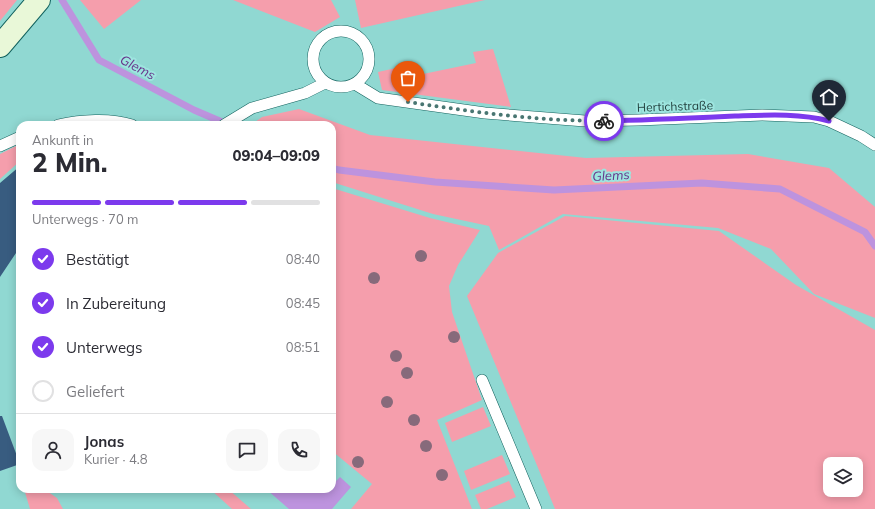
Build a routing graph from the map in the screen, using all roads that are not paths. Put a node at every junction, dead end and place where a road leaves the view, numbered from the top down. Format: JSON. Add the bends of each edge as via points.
{"nodes":[{"id":1,"x":33,"y":6,"type":"edge"},
{"id":2,"x":0,"y":46,"type":"edge"},
{"id":3,"x":325,"y":83,"type":"junction"},
{"id":4,"x":355,"y":84,"type":"junction"},
{"id":5,"x":88,"y":121,"type":"edge"},
{"id":6,"x":112,"y":121,"type":"edge"},
{"id":7,"x":231,"y":121,"type":"edge"},
{"id":8,"x":16,"y":139,"type":"edge"},
{"id":9,"x":875,"y":145,"type":"edge"},
{"id":10,"x":0,"y":146,"type":"edge"},
{"id":11,"x":482,"y":380,"type":"dead end"},
{"id":12,"x":536,"y":509,"type":"edge"}],
"edges":[{"from":1,"to":2,"type":"main road"},
{"from":3,"to":4,"type":"lane","via":[[341,88]]},
{"from":3,"to":4,"type":"lane","via":[[313,68],[314,48],[327,34],[347,31],[356,34],[363,41],[370,60],[368,69]]},
{"from":3,"to":7,"type":"lane","via":[[305,93],[252,108]]},
{"from":4,"to":9,"type":"lane","name":"Hertichstraße","via":[[378,98],[485,113],[586,121],[814,117],[829,121]]},
{"from":5,"to":6,"type":"lane"},
{"from":8,"to":10,"type":"lane"},
{"from":11,"to":12,"type":"lane"}]}
